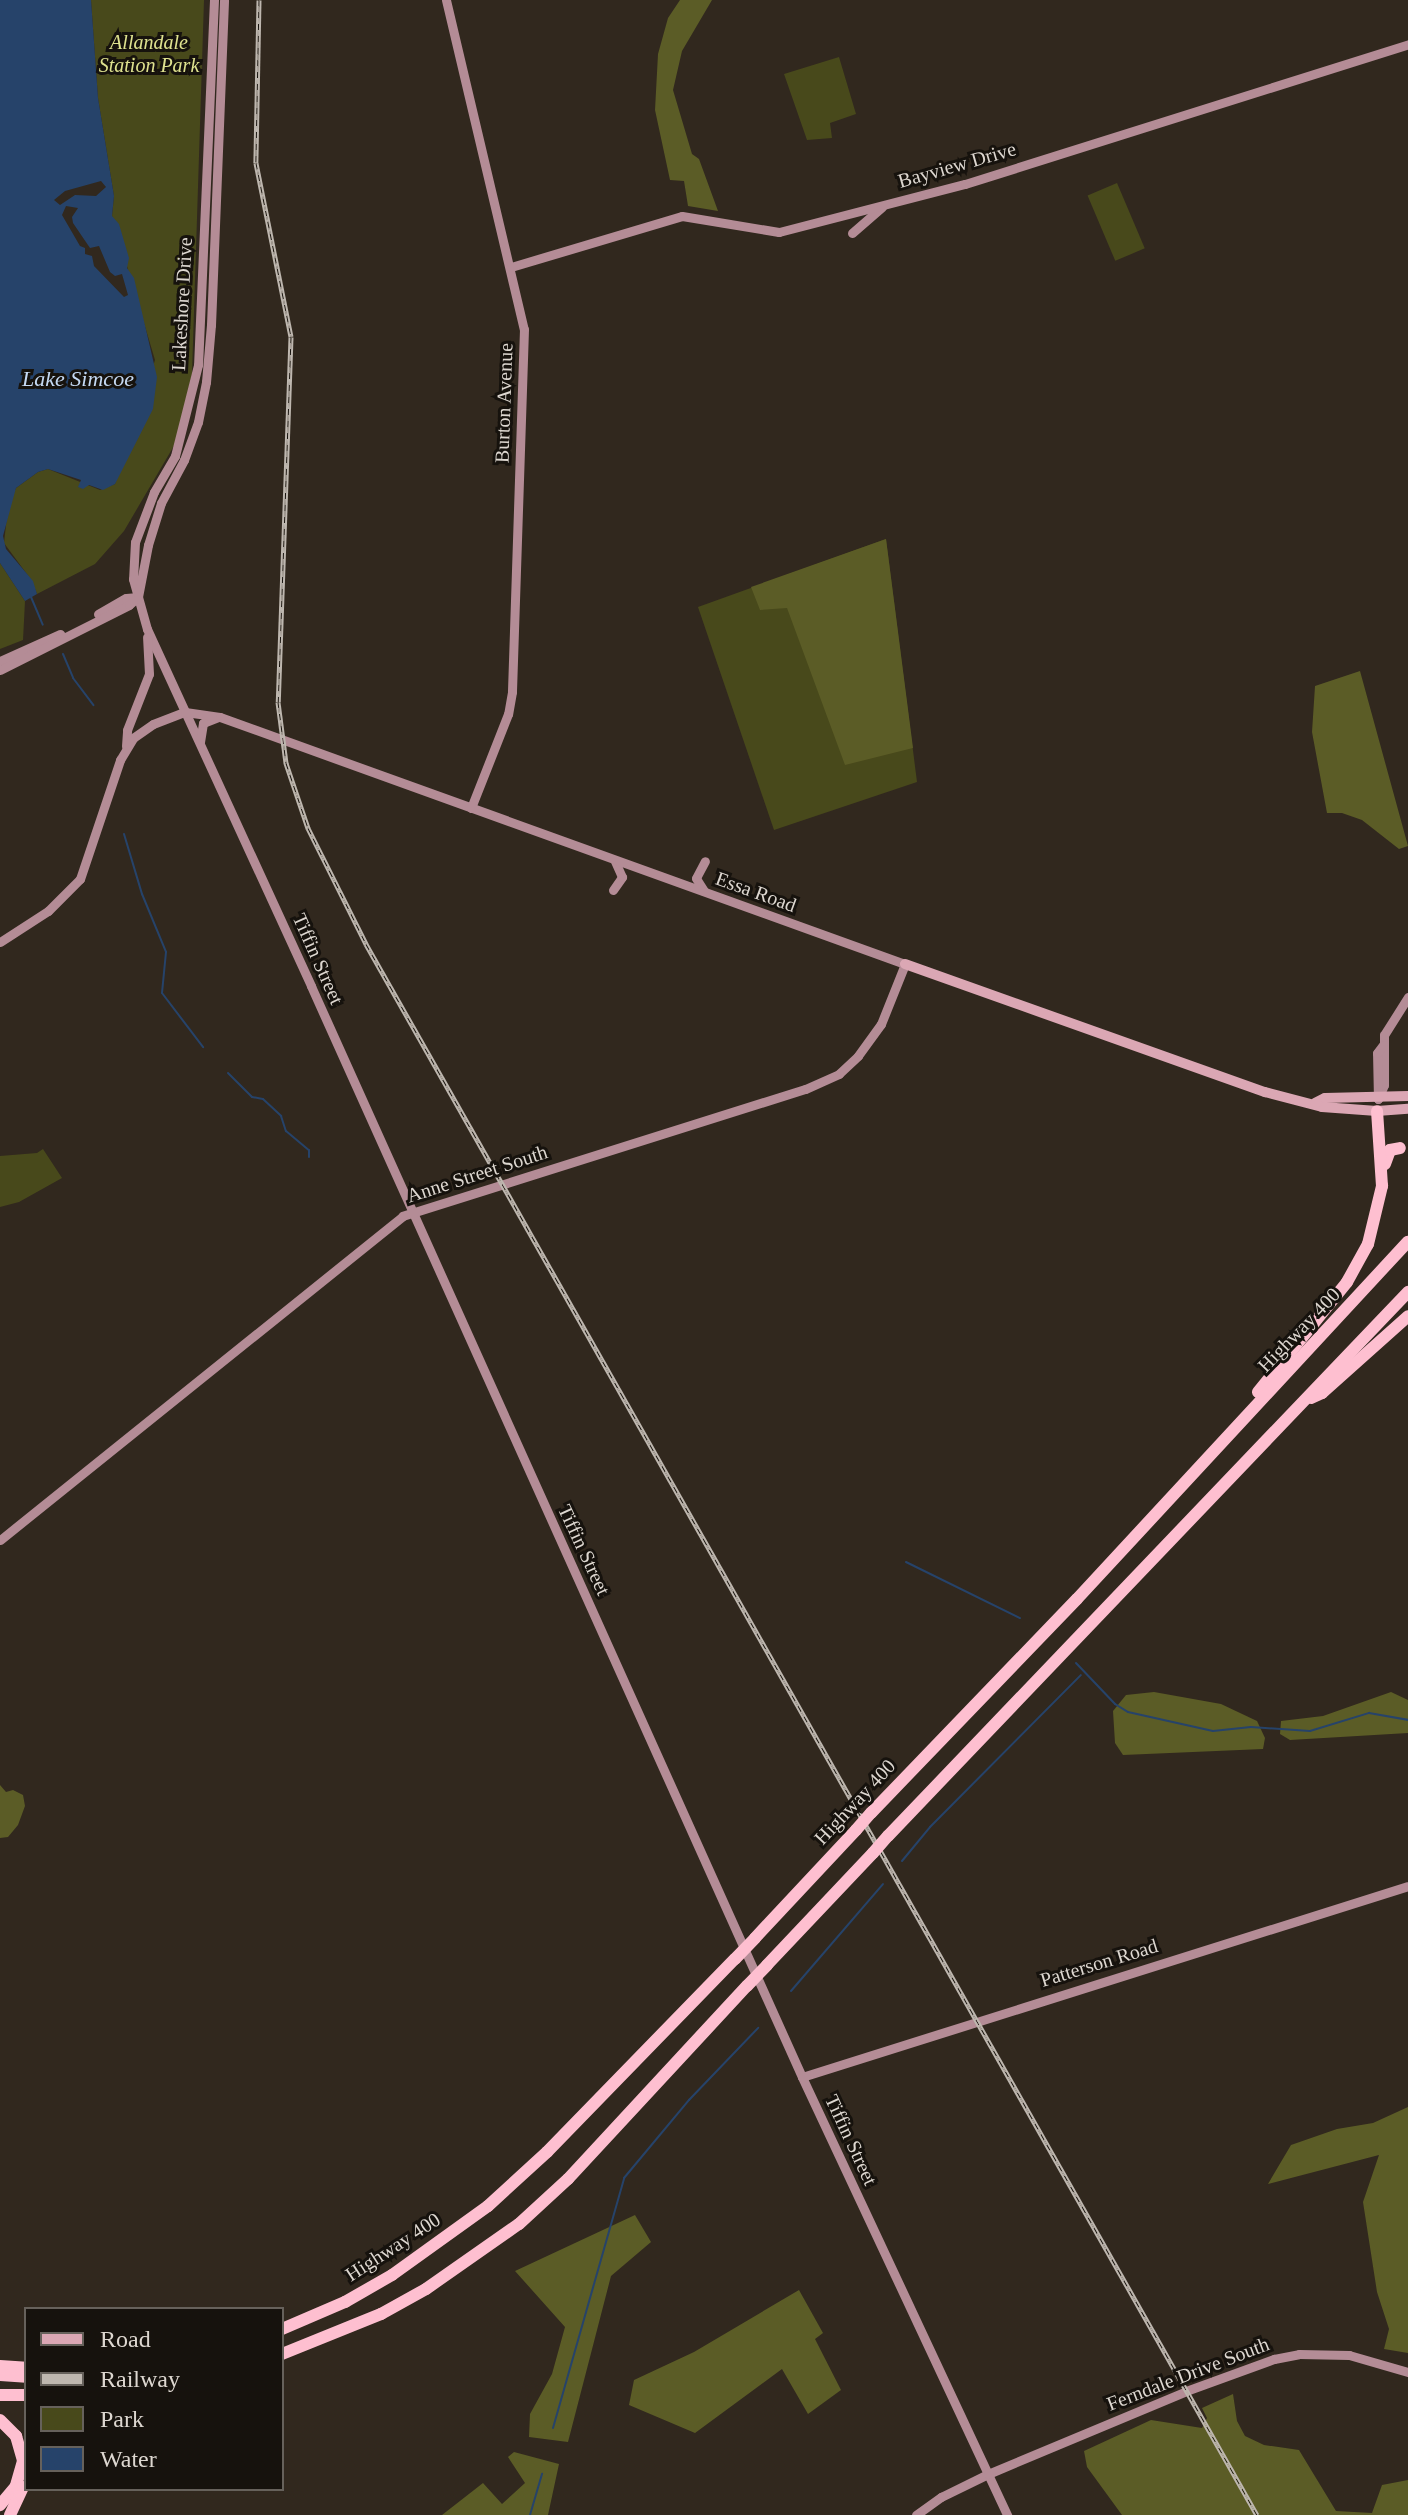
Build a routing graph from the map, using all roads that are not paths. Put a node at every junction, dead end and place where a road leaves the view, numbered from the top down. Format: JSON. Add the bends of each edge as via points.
{"nodes":[{"id":1,"x":214,"y":0,"type":"edge"},
{"id":2,"x":224,"y":0,"type":"edge"},
{"id":3,"x":446,"y":0,"type":"edge"},
{"id":4,"x":1408,"y":44,"type":"edge"},
{"id":5,"x":885,"y":205,"type":"junction"},
{"id":6,"x":852,"y":233,"type":"dead end"},
{"id":7,"x":511,"y":267,"type":"junction"},
{"id":8,"x":138,"y":597,"type":"junction"},
{"id":9,"x":147,"y":629,"type":"junction"},
{"id":10,"x":58,"y":638,"type":"junction"},
{"id":11,"x":46,"y":644,"type":"junction"},
{"id":12,"x":0,"y":661,"type":"edge"},
{"id":13,"x":0,"y":670,"type":"edge"},
{"id":14,"x":185,"y":712,"type":"junction"},
{"id":15,"x":220,"y":717,"type":"junction"},
{"id":16,"x":200,"y":746,"type":"junction"},
{"id":17,"x":126,"y":748,"type":"junction"},
{"id":18,"x":471,"y":808,"type":"junction"},
{"id":19,"x":615,"y":861,"type":"junction"},
{"id":20,"x":705,"y":861,"type":"dead end"},
{"id":21,"x":613,"y":890,"type":"dead end"},
{"id":22,"x":706,"y":893,"type":"junction"},
{"id":23,"x":0,"y":942,"type":"edge"},
{"id":24,"x":905,"y":964,"type":"junction"},
{"id":25,"x":1408,"y":997,"type":"edge"},
{"id":26,"x":1408,"y":1096,"type":"edge"},
{"id":27,"x":1378,"y":1105,"type":"junction"},
{"id":28,"x":1408,"y":1109,"type":"edge"},
{"id":29,"x":1400,"y":1148,"type":"dead end"},
{"id":30,"x":1382,"y":1186,"type":"junction"},
{"id":31,"x":412,"y":1212,"type":"junction"},
{"id":32,"x":1408,"y":1242,"type":"edge"},
{"id":33,"x":1408,"y":1292,"type":"edge"},
{"id":34,"x":1408,"y":1316,"type":"edge"},
{"id":35,"x":1301,"y":1403,"type":"junction"},
{"id":36,"x":1214,"y":1448,"type":"junction"},
{"id":37,"x":0,"y":1540,"type":"edge"},
{"id":38,"x":1408,"y":1886,"type":"edge"},
{"id":39,"x":802,"y":2077,"type":"junction"},
{"id":40,"x":284,"y":2328,"type":"edge"},
{"id":41,"x":284,"y":2353,"type":"edge"},
{"id":42,"x":0,"y":2366,"type":"edge"},
{"id":43,"x":24,"y":2368,"type":"edge"},
{"id":44,"x":1408,"y":2372,"type":"edge"},
{"id":45,"x":0,"y":2375,"type":"edge"},
{"id":46,"x":24,"y":2377,"type":"edge"},
{"id":47,"x":0,"y":2395,"type":"edge"},
{"id":48,"x":24,"y":2395,"type":"edge"},
{"id":49,"x":0,"y":2420,"type":"edge"},
{"id":50,"x":988,"y":2474,"type":"junction"},
{"id":51,"x":24,"y":2483,"type":"edge"},
{"id":52,"x":7,"y":2510,"type":"edge"},
{"id":53,"x":916,"y":2515,"type":"edge"},
{"id":54,"x":1007,"y":2515,"type":"edge"}],
"edges":[{"from":1,"to":8,"type":"street","name":"Lakeshore Drive","via":[[198,365],[175,456],[135,542],[133,579]]},
{"from":2,"to":8,"type":"street","name":"Lakeshore Drive","via":[[206,382],[184,460],[161,503]]},
{"from":3,"to":7,"type":"street","name":"Burton Avenue"},
{"from":4,"to":5,"type":"street","name":"Bayview Drive"},
{"from":5,"to":6,"type":"street"},
{"from":5,"to":7,"type":"street","name":"Bayview Drive","via":[[779,232],[696,216],[665,219]]},
{"from":7,"to":18,"type":"street","name":"Burton Avenue","via":[[524,329],[512,692]]},
{"from":8,"to":9,"type":"street","name":"Tiffin Street"},
{"from":8,"to":10,"type":"street"},
{"from":8,"to":10,"type":"street","via":[[126,598]]},
{"from":9,"to":14,"type":"street","name":"Tiffin Street"},
{"from":9,"to":17,"type":"street","via":[[149,674],[127,730]]},
{"from":10,"to":11,"type":"street"},
{"from":11,"to":12,"type":"street"},
{"from":11,"to":13,"type":"street"},
{"from":14,"to":15,"type":"street","name":"Essa Road"},
{"from":14,"to":16,"type":"street","name":"Tiffin Street"},
{"from":14,"to":17,"type":"street","via":[[143,730]]},
{"from":15,"to":16,"type":"street","via":[[203,723]]},
{"from":15,"to":18,"type":"street","name":"Essa Road"},
{"from":16,"to":31,"type":"street","name":"Tiffin Street"},
{"from":17,"to":23,"type":"street","via":[[80,879],[48,911]]},
{"from":18,"to":19,"type":"street","name":"Essa Road"},
{"from":19,"to":21,"type":"street","via":[[622,877]]},
{"from":19,"to":22,"type":"street","name":"Essa Road"},
{"from":20,"to":22,"type":"street","via":[[696,878]]},
{"from":22,"to":24,"type":"street","name":"Essa Road"},
{"from":24,"to":27,"type":"main road","name":"Essa Road","via":[[1207,1074],[1322,1107]]},
{"from":24,"to":31,"type":"street","name":"Anne Street South","via":[[881,1024],[839,1074]]},
{"from":25,"to":27,"type":"street","via":[[1389,1022]]},
{"from":26,"to":27,"type":"main road","name":"Essa Road"},
{"from":27,"to":28,"type":"main road","name":"Essa Road"},
{"from":27,"to":30,"type":"highway"},
{"from":29,"to":30,"type":"highway","via":[[1386,1154]]},
{"from":30,"to":36,"type":"highway","via":[[1368,1244],[1347,1282]]},
{"from":31,"to":37,"type":"street","name":"Anne Street South"},
{"from":31,"to":39,"type":"street","name":"Tiffin Street"},
{"from":32,"to":36,"type":"highway","name":"Highway 400"},
{"from":33,"to":35,"type":"highway"},
{"from":34,"to":35,"type":"highway","via":[[1322,1393]]},
{"from":35,"to":41,"type":"highway","bridge":true,"via":[[568,2179],[474,2258],[403,2301]]},
{"from":36,"to":40,"type":"highway","name":"Highway 400","bridge":true,"via":[[1077,1599],[547,2152],[488,2206],[392,2275]]},
{"from":38,"to":39,"type":"street","name":"Patterson Road"},
{"from":39,"to":50,"type":"street","name":"Tiffin Street"},
{"from":42,"to":43,"type":"highway"},
{"from":44,"to":50,"type":"street","name":"Ferndale Drive South","via":[[1349,2355],[1274,2359]]},
{"from":45,"to":46,"type":"highway"},
{"from":47,"to":48,"type":"highway"},
{"from":49,"to":52,"type":"highway","via":[[16,2436],[23,2461]]},
{"from":50,"to":53,"type":"street","name":"Ferndale Drive South"},
{"from":50,"to":54,"type":"street","name":"Tiffin Street"},
{"from":51,"to":52,"type":"highway"}]}
